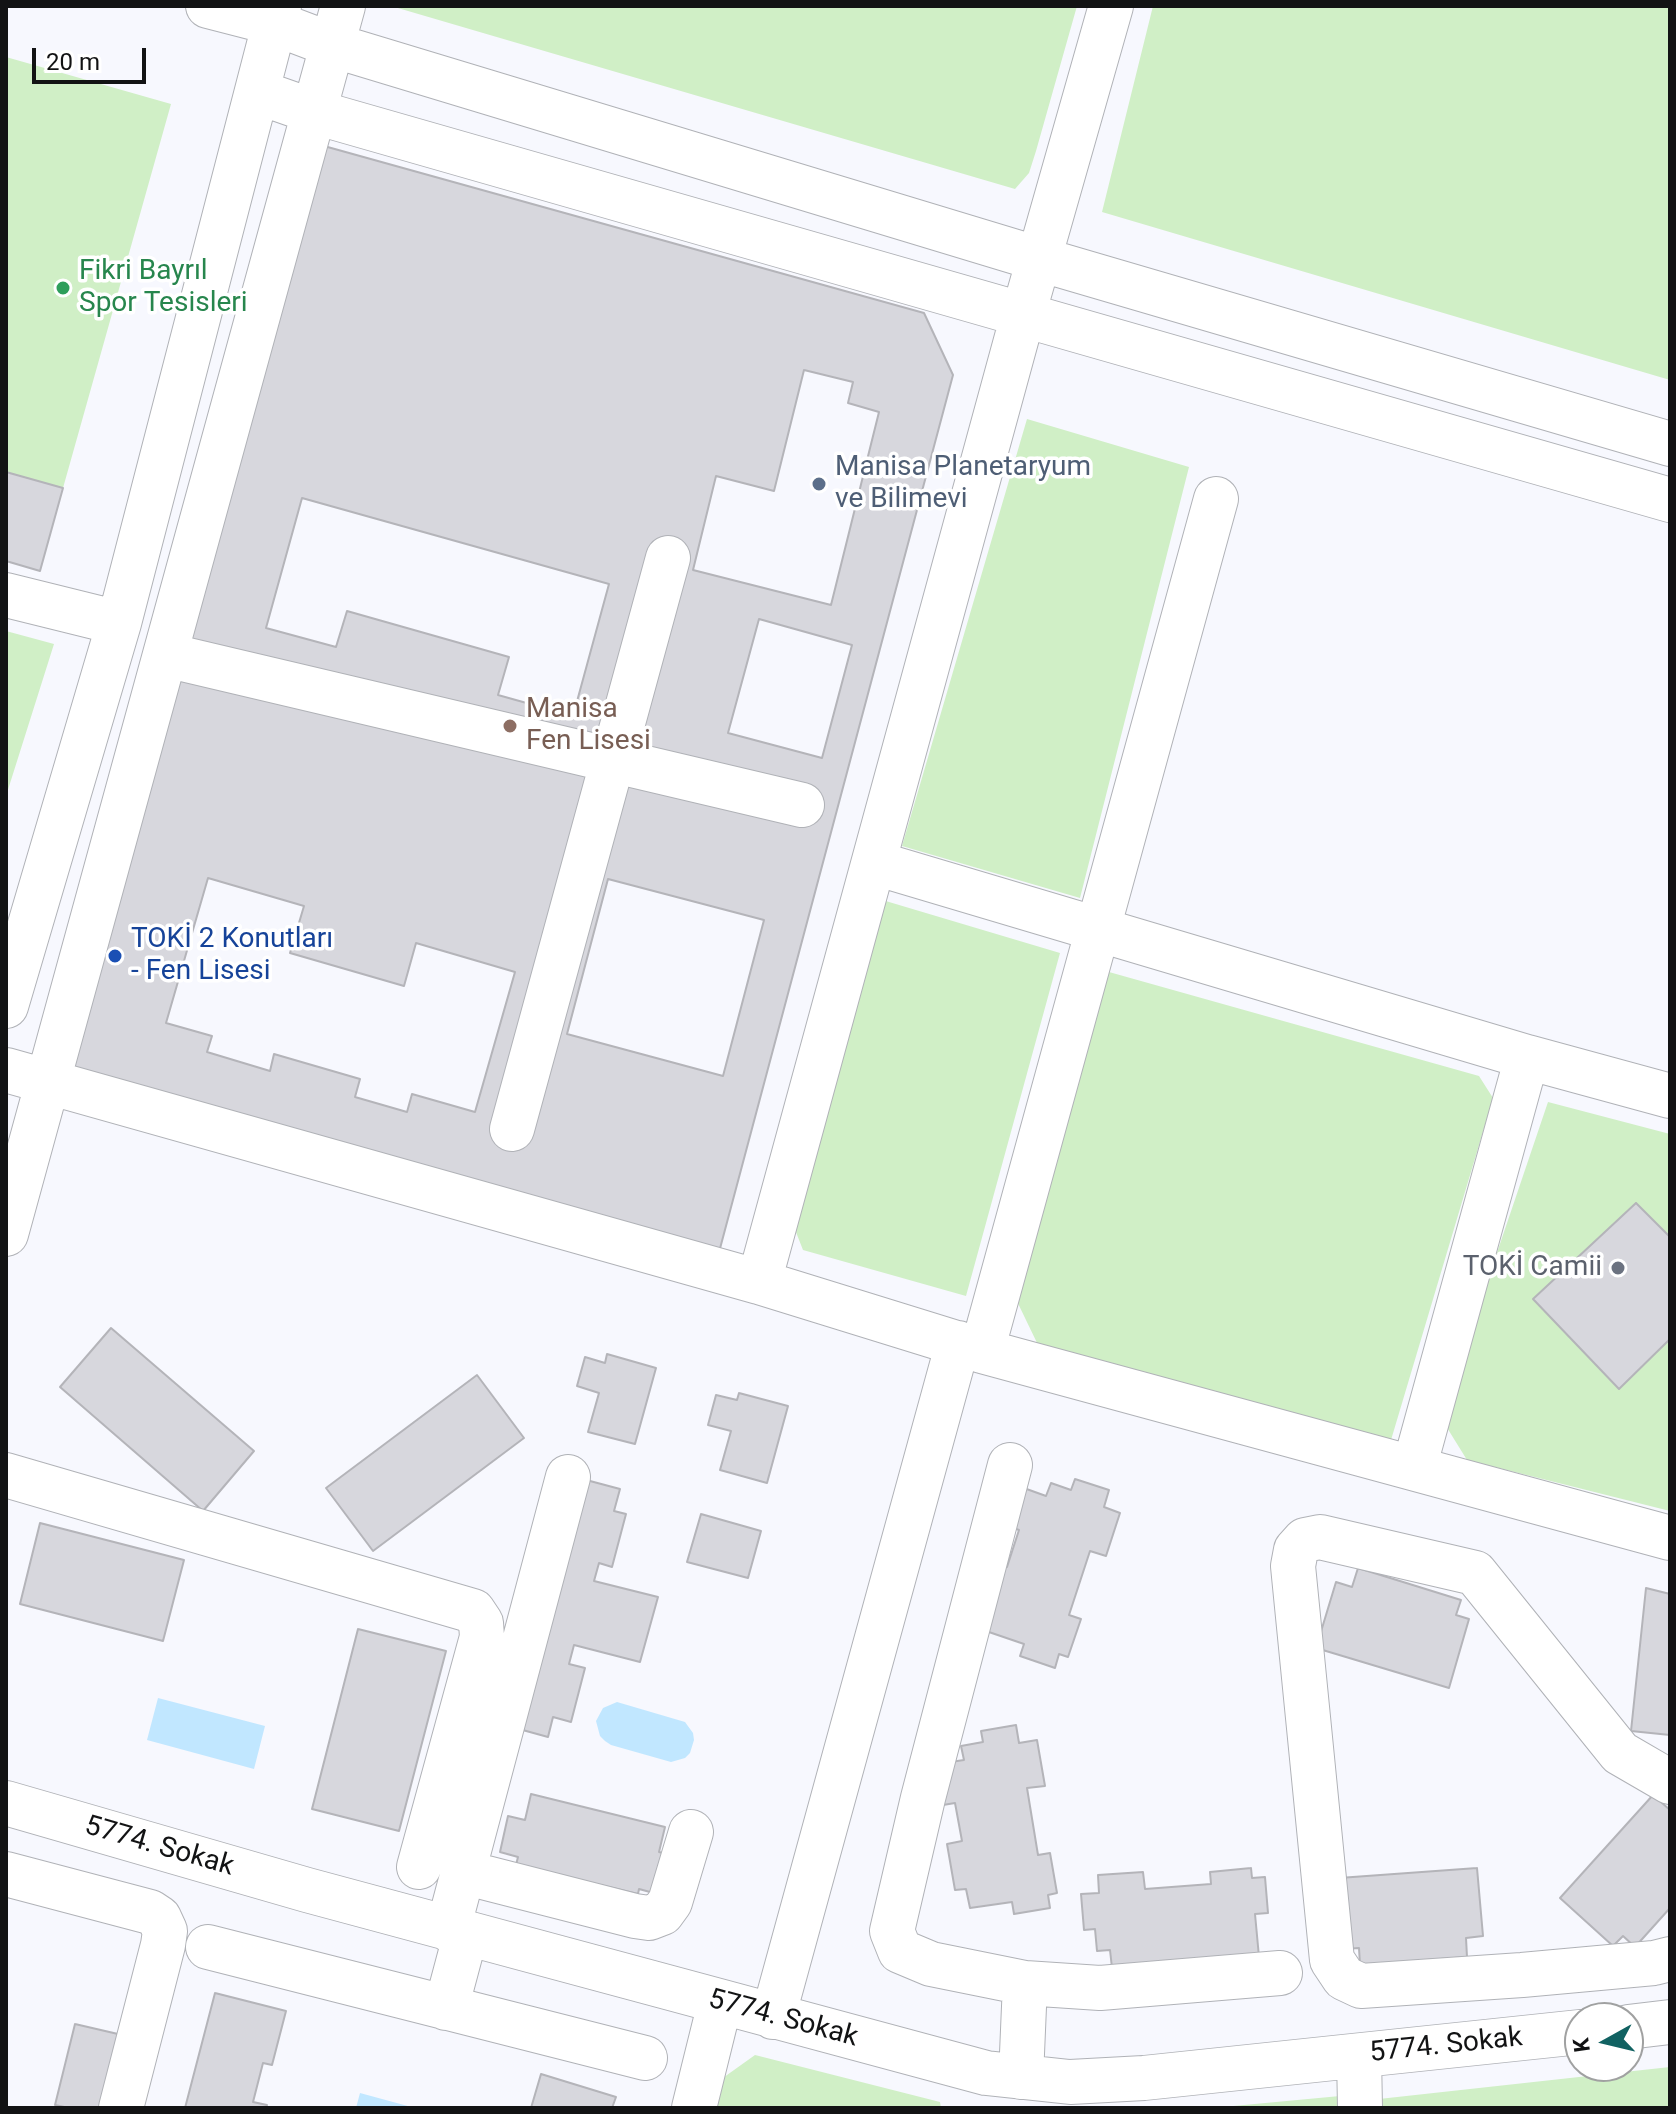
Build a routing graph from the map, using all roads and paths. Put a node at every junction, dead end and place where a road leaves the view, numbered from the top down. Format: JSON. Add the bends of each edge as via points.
{"nodes":[{"id":1,"x":208,"y":6,"type":"edge"},
{"id":2,"x":1111,"y":6,"type":"edge"},
{"id":3,"x":276,"y":14,"type":"edge"},
{"id":4,"x":337,"y":25,"type":"edge"},
{"id":5,"x":258,"y":92,"type":"junction"},
{"id":6,"x":315,"y":112,"type":"junction"},
{"id":7,"x":1039,"y":259,"type":"junction"},
{"id":8,"x":1023,"y":315,"type":"junction"},
{"id":9,"x":1670,"y":444,"type":"edge"},
{"id":10,"x":1216,"y":499,"type":"dead end"},
{"id":11,"x":1670,"y":500,"type":"edge"},
{"id":12,"x":668,"y":558,"type":"dead end"},
{"id":13,"x":6,"y":595,"type":"edge"},
{"id":14,"x":119,"y":623,"type":"junction"},
{"id":15,"x":166,"y":655,"type":"junction"},
{"id":16,"x":611,"y":760,"type":"junction"},
{"id":17,"x":802,"y":805,"type":"dead end"},
{"id":18,"x":875,"y":863,"type":"junction"},
{"id":19,"x":1097,"y":930,"type":"junction"},
{"id":20,"x":6,"y":1006,"type":"edge"},
{"id":21,"x":1527,"y":1057,"type":"junction"},
{"id":22,"x":6,"y":1070,"type":"edge"},
{"id":23,"x":47,"y":1083,"type":"junction"},
{"id":24,"x":1670,"y":1096,"type":"edge"},
{"id":25,"x":512,"y":1129,"type":"dead end"},
{"id":26,"x":6,"y":1234,"type":"edge"},
{"id":27,"x":759,"y":1282,"type":"junction"},
{"id":28,"x":970,"y":1347,"type":"junction"},
{"id":29,"x":1010,"y":1465,"type":"dead end"},
{"id":30,"x":1414,"y":1468,"type":"junction"},
{"id":31,"x":6,"y":1475,"type":"edge"},
{"id":32,"x":568,"y":1477,"type":"dead end"},
{"id":33,"x":1670,"y":1538,"type":"edge"},
{"id":34,"x":1670,"y":1782,"type":"edge"},
{"id":35,"x":6,"y":1803,"type":"edge"},
{"id":36,"x":691,"y":1832,"type":"dead end"},
{"id":37,"x":419,"y":1867,"type":"dead end"},
{"id":38,"x":463,"y":1872,"type":"junction"},
{"id":39,"x":6,"y":1874,"type":"edge"},
{"id":40,"x":457,"y":1931,"type":"junction"},
{"id":41,"x":208,"y":1947,"type":"dead end"},
{"id":42,"x":1670,"y":1959,"type":"edge"},
{"id":43,"x":1280,"y":1973,"type":"dead end"},
{"id":44,"x":1522,"y":1975,"type":"junction"},
{"id":45,"x":1025,"y":1983,"type":"junction"},
{"id":46,"x":720,"y":2003,"type":"junction"},
{"id":47,"x":446,"y":2008,"type":"junction"},
{"id":48,"x":773,"y":2017,"type":"junction"},
{"id":49,"x":1670,"y":2022,"type":"edge"},
{"id":50,"x":1644,"y":2025,"type":"edge"},
{"id":51,"x":1564,"y":2034,"type":"edge"},
{"id":52,"x":1524,"y":2038,"type":"junction"},
{"id":53,"x":1359,"y":2056,"type":"junction"},
{"id":54,"x":645,"y":2058,"type":"dead end"},
{"id":55,"x":999,"y":2086,"type":"edge"},
{"id":56,"x":121,"y":2108,"type":"edge"},
{"id":57,"x":694,"y":2108,"type":"edge"},
{"id":58,"x":1360,"y":2108,"type":"edge"}],
"edges":[{"from":1,"to":3,"type":"street"},
{"from":2,"to":7,"type":"street"},
{"from":3,"to":4,"type":"street"},
{"from":3,"to":5,"type":"street"},
{"from":4,"to":6,"type":"street"},
{"from":4,"to":7,"type":"street"},
{"from":5,"to":6,"type":"street"},
{"from":5,"to":14,"type":"street"},
{"from":6,"to":8,"type":"street"},
{"from":6,"to":15,"type":"street"},
{"from":7,"to":8,"type":"street"},
{"from":7,"to":9,"type":"street"},
{"from":8,"to":11,"type":"street"},
{"from":8,"to":18,"type":"street"},
{"from":10,"to":19,"type":"street"},
{"from":12,"to":16,"type":"street"},
{"from":13,"to":14,"type":"street"},
{"from":14,"to":20,"type":"street"},
{"from":15,"to":16,"type":"street"},
{"from":15,"to":23,"type":"street"},
{"from":16,"to":17,"type":"street"},
{"from":16,"to":25,"type":"street"},
{"from":18,"to":19,"type":"street"},
{"from":18,"to":27,"type":"street"},
{"from":19,"to":21,"type":"street"},
{"from":19,"to":28,"type":"street"},
{"from":21,"to":24,"type":"street"},
{"from":21,"to":30,"type":"street"},
{"from":22,"to":23,"type":"street"},
{"from":23,"to":26,"type":"street"},
{"from":23,"to":27,"type":"street"},
{"from":27,"to":28,"type":"street"},
{"from":28,"to":30,"type":"street"},
{"from":28,"to":48,"type":"street"},
{"from":29,"to":45,"type":"street","via":[[892,1931],[900,1951],[931,1964]]},
{"from":30,"to":33,"type":"street"},
{"from":31,"to":37,"type":"street","via":[[473,1611],[482,1637]]},
{"from":32,"to":38,"type":"street"},
{"from":34,"to":44,"type":"street","via":[[1620,1753],[1475,1573],[1320,1537],[1305,1540],[1296,1550],[1293,1566],[1332,1960],[1344,1978],[1361,1986]]},
{"from":35,"to":40,"type":"street","name":"5774. Sokak"},
{"from":36,"to":38,"type":"street","via":[[670,1902],[649,1918]]},
{"from":38,"to":40,"type":"street"},
{"from":39,"to":56,"type":"street","via":[[159,1918],[165,1931],[163,1945]]},
{"from":40,"to":46,"type":"street","name":"5774. Sokak"},
{"from":40,"to":47,"type":"street"},
{"from":41,"to":47,"type":"street"},
{"from":42,"to":44,"type":"street"},
{"from":43,"to":45,"type":"street","via":[[1100,1988]]},
{"from":44,"to":52,"type":"street"},
{"from":45,"to":55,"type":"street"},
{"from":46,"to":48,"type":"street","name":"5774. Sokak"},
{"from":46,"to":57,"type":"street"},
{"from":47,"to":54,"type":"street"},
{"from":48,"to":55,"type":"street","name":"5774. Sokak"},
{"from":49,"to":50,"type":"street"},
{"from":51,"to":52,"type":"street","name":"5774. Sokak"},
{"from":52,"to":53,"type":"street","name":"5774. Sokak"},
{"from":53,"to":55,"type":"street","name":"5774. Sokak","via":[[1144,2078]]},
{"from":53,"to":58,"type":"street"}]}
